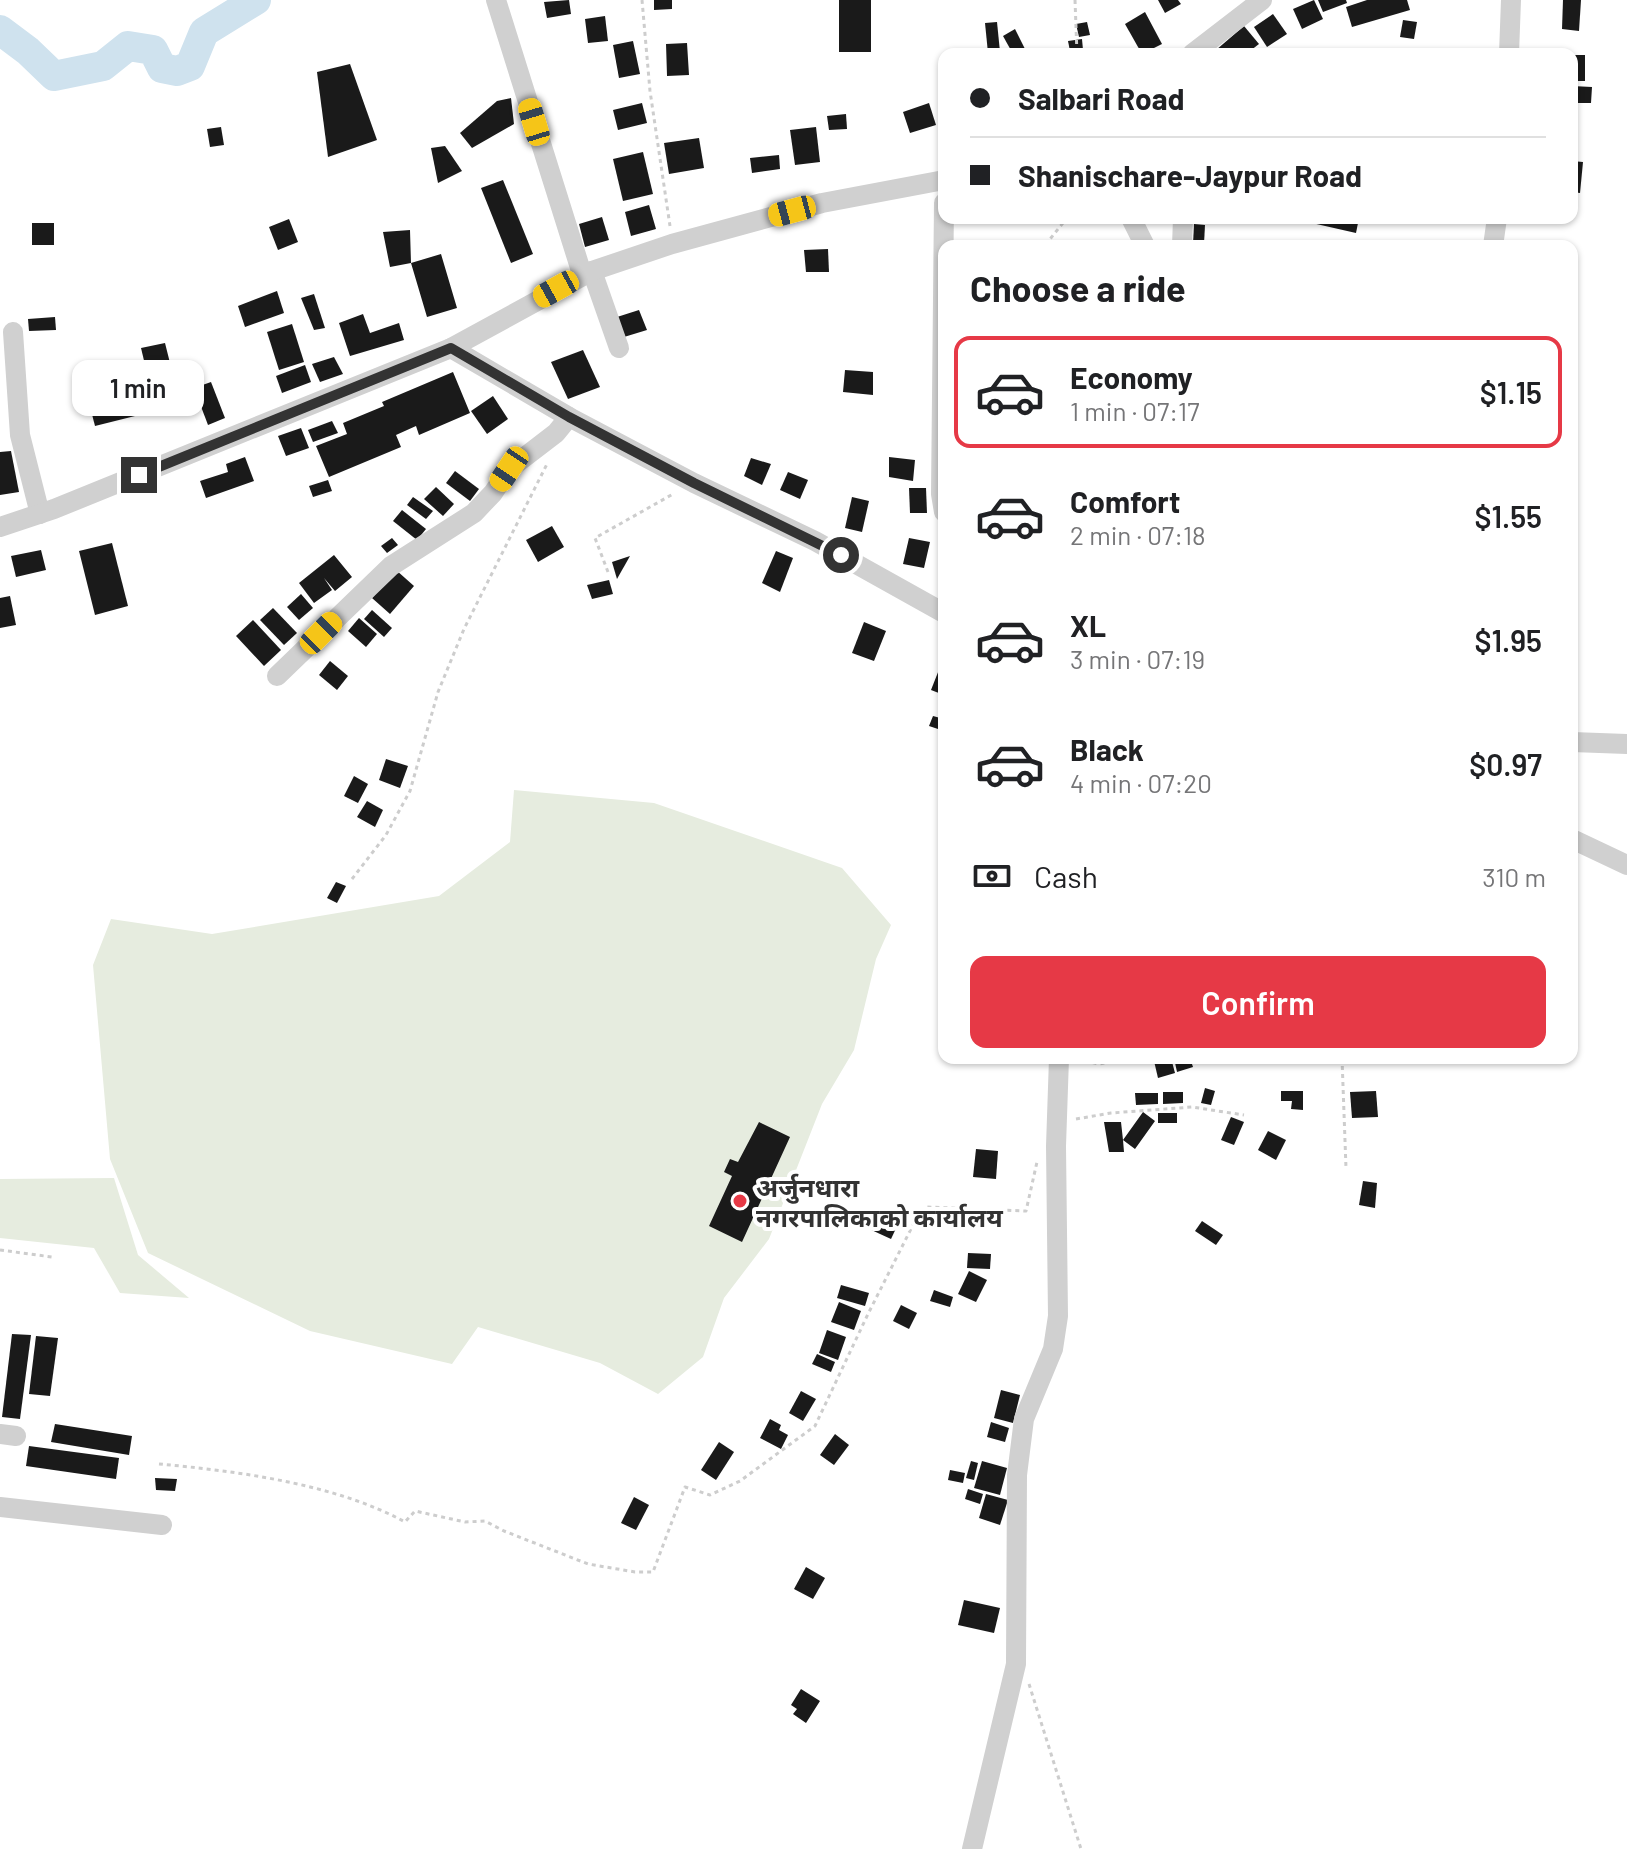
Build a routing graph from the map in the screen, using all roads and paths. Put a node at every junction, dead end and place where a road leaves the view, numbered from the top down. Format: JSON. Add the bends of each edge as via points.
{"nodes":[{"id":1,"x":496,"y":0,"type":"edge"},
{"id":2,"x":642,"y":0,"type":"edge"},
{"id":3,"x":1075,"y":0,"type":"edge"},
{"id":4,"x":1262,"y":0,"type":"edge"},
{"id":5,"x":1511,"y":0,"type":"edge"},
{"id":6,"x":1077,"y":48,"type":"edge"},
{"id":7,"x":1200,"y":48,"type":"edge"},
{"id":8,"x":1509,"y":48,"type":"edge"},
{"id":9,"x":938,"y":181,"type":"edge"},
{"id":10,"x":1062,"y":224,"type":"edge"},
{"id":11,"x":1050,"y":240,"type":"edge"},
{"id":12,"x":672,"y":244,"type":"junction"},
{"id":13,"x":587,"y":272,"type":"junction"},
{"id":14,"x":13,"y":332,"type":"dead end"},
{"id":15,"x":451,"y":348,"type":"junction"},
{"id":16,"x":619,"y":348,"type":"dead end"},
{"id":17,"x":563,"y":425,"type":"junction"},
{"id":18,"x":694,"y":483,"type":"junction"},
{"id":19,"x":40,"y":514,"type":"junction"},
{"id":20,"x":0,"y":527,"type":"edge"},
{"id":21,"x":608,"y":572,"type":"dead end"},
{"id":22,"x":938,"y":610,"type":"edge"},
{"id":23,"x":277,"y":676,"type":"dead end"},
{"id":24,"x":1578,"y":742,"type":"edge"},
{"id":25,"x":1627,"y":744,"type":"edge"},
{"id":26,"x":1578,"y":842,"type":"edge"},
{"id":27,"x":1627,"y":865,"type":"edge"},
{"id":28,"x":352,"y":879,"type":"dead end"},
{"id":29,"x":1059,"y":1064,"type":"edge"},
{"id":30,"x":1342,"y":1064,"type":"edge"},
{"id":31,"x":1244,"y":1115,"type":"dead end"},
{"id":32,"x":1057,"y":1123,"type":"junction"},
{"id":33,"x":1038,"y":1157,"type":"dead end"},
{"id":34,"x":1346,"y":1168,"type":"dead end"},
{"id":35,"x":0,"y":1250,"type":"edge"},
{"id":36,"x":52,"y":1257,"type":"dead end"},
{"id":37,"x":159,"y":1464,"type":"dead end"},
{"id":38,"x":0,"y":1507,"type":"edge"},
{"id":39,"x":162,"y":1525,"type":"dead end"},
{"id":40,"x":1016,"y":1664,"type":"junction"},
{"id":41,"x":972,"y":1849,"type":"edge"},
{"id":42,"x":1081,"y":1849,"type":"edge"}],
"edges":[{"from":1,"to":13,"type":"street"},
{"from":2,"to":12,"type":"path"},
{"from":3,"to":6,"type":"path"},
{"from":4,"to":7,"type":"street"},
{"from":5,"to":8,"type":"street"},
{"from":9,"to":12,"type":"street","via":[[822,203]]},
{"from":10,"to":11,"type":"path"},
{"from":12,"to":13,"type":"street"},
{"from":13,"to":15,"type":"street"},
{"from":13,"to":16,"type":"street"},
{"from":14,"to":19,"type":"street","via":[[20,435]]},
{"from":15,"to":17,"type":"street"},
{"from":15,"to":19,"type":"street"},
{"from":17,"to":18,"type":"street"},
{"from":17,"to":23,"type":"street","via":[[509,469],[474,513],[382,574]]},
{"from":17,"to":28,"type":"path","via":[[448,666],[410,791],[386,835]]},
{"from":18,"to":21,"type":"path","via":[[595,538]]},
{"from":18,"to":22,"type":"street","via":[[815,541]]},
{"from":19,"to":20,"type":"street"},
{"from":24,"to":25,"type":"street"},
{"from":26,"to":27,"type":"street"},
{"from":29,"to":32,"type":"street"},
{"from":30,"to":34,"type":"path"},
{"from":31,"to":32,"type":"path","via":[[1192,1107]]},
{"from":32,"to":40,"type":"street","via":[[1058,1316],[1053,1349],[1024,1419],[1017,1475]]},
{"from":33,"to":37,"type":"path","via":[[1026,1211],[927,1207],[915,1221],[815,1426],[740,1481],[710,1495],[685,1487],[653,1572],[588,1564],[485,1521],[415,1511],[405,1522],[323,1491],[218,1469]]},
{"from":35,"to":36,"type":"path"},
{"from":38,"to":39,"type":"street"},
{"from":40,"to":41,"type":"street"},
{"from":40,"to":42,"type":"path","via":[[1031,1686]]}]}
